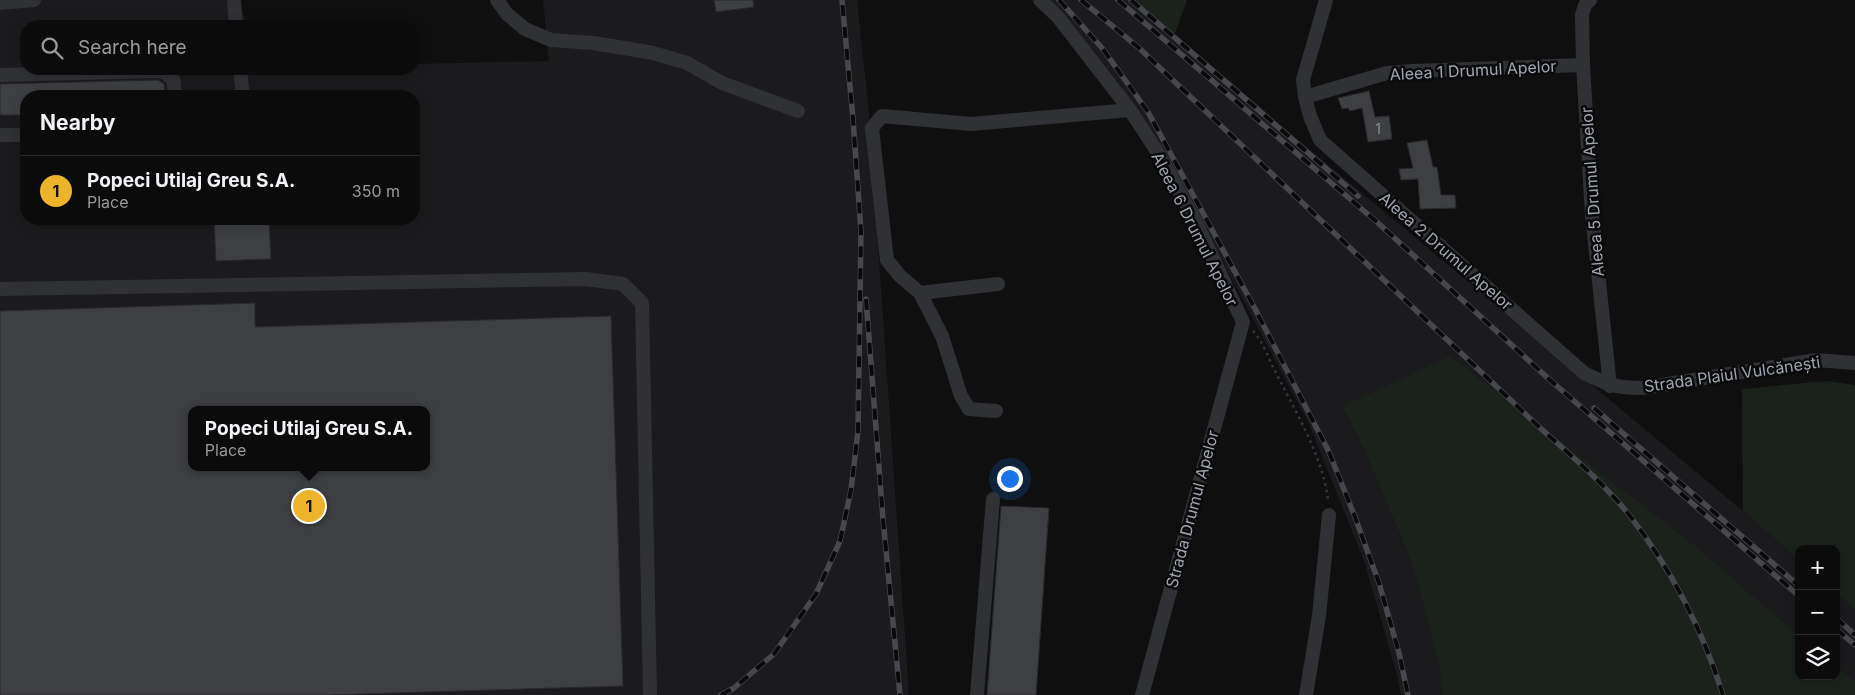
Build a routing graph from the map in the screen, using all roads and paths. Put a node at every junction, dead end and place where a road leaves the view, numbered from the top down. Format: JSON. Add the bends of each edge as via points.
{"nodes":[{"id":1,"x":34,"y":0,"type":"edge"},
{"id":2,"x":234,"y":0,"type":"edge"},
{"id":3,"x":497,"y":0,"type":"edge"},
{"id":4,"x":1040,"y":0,"type":"edge"},
{"id":5,"x":1326,"y":0,"type":"edge"},
{"id":6,"x":1590,"y":0,"type":"edge"},
{"id":7,"x":0,"y":3,"type":"edge"},
{"id":8,"x":236,"y":20,"type":"edge"},
{"id":9,"x":1583,"y":64,"type":"junction"},
{"id":10,"x":20,"y":74,"type":"edge"},
{"id":11,"x":0,"y":75,"type":"edge"},
{"id":12,"x":169,"y":75,"type":"edge"},
{"id":13,"x":240,"y":75,"type":"edge"},
{"id":14,"x":174,"y":90,"type":"edge"},
{"id":15,"x":242,"y":90,"type":"edge"},
{"id":16,"x":1305,"y":97,"type":"junction"},
{"id":17,"x":1130,"y":110,"type":"junction"},
{"id":18,"x":798,"y":111,"type":"dead end"},
{"id":19,"x":0,"y":135,"type":"edge"},
{"id":20,"x":20,"y":135,"type":"edge"},
{"id":21,"x":998,"y":284,"type":"dead end"},
{"id":22,"x":0,"y":289,"type":"edge"},
{"id":23,"x":920,"y":293,"type":"junction"},
{"id":24,"x":1243,"y":322,"type":"junction"},
{"id":25,"x":1855,"y":363,"type":"edge"},
{"id":26,"x":1610,"y":386,"type":"junction"},
{"id":27,"x":996,"y":411,"type":"dead end"},
{"id":28,"x":993,"y":499,"type":"dead end"},
{"id":29,"x":1329,"y":515,"type":"joint"},
{"id":30,"x":650,"y":695,"type":"edge"},
{"id":31,"x":977,"y":695,"type":"edge"},
{"id":32,"x":1142,"y":695,"type":"edge"},
{"id":33,"x":1306,"y":695,"type":"edge"}],
"edges":[{"from":1,"to":7,"type":"street"},
{"from":2,"to":8,"type":"street"},
{"from":3,"to":18,"type":"street","via":[[525,30],[551,40],[653,53],[687,63],[722,82]]},
{"from":4,"to":17,"type":"street","name":"Aleea 6 Drumul Apelor","via":[[1058,17]]},
{"from":5,"to":16,"type":"street","via":[[1303,80]]},
{"from":6,"to":9,"type":"street","name":"Aleea 5 Drumul Apelor","via":[[1582,15]]},
{"from":9,"to":16,"type":"street","name":"Aleea 1 Drumul Apelor","via":[[1387,73]]},
{"from":9,"to":26,"type":"street","name":"Aleea 5 Drumul Apelor","via":[[1592,215]]},
{"from":10,"to":11,"type":"street"},
{"from":12,"to":14,"type":"street","via":[[174,81]]},
{"from":13,"to":15,"type":"street"},
{"from":16,"to":26,"type":"street","name":"Aleea 2 Drumul Apelor","via":[[1320,140],[1584,373]]},
{"from":17,"to":23,"type":"street","via":[[972,124],[882,116],[872,128],[887,260]]},
{"from":17,"to":24,"type":"street","name":"Aleea 6 Drumul Apelor","via":[[1194,218]]},
{"from":19,"to":20,"type":"street"},
{"from":21,"to":23,"type":"street"},
{"from":22,"to":30,"type":"street","via":[[586,279],[623,284],[642,303]]},
{"from":23,"to":27,"type":"street","via":[[942,336],[961,396],[969,409]]},
{"from":24,"to":29,"type":"path","via":[[1256,334],[1301,423],[1326,485]]},
{"from":24,"to":32,"type":"street","name":"Strada Drumul Apelor"},
{"from":25,"to":26,"type":"street","name":"Strada Plaiul Vulcănești","via":[[1816,360],[1643,388]]},
{"from":28,"to":31,"type":"street"},
{"from":29,"to":33,"type":"street"}]}
